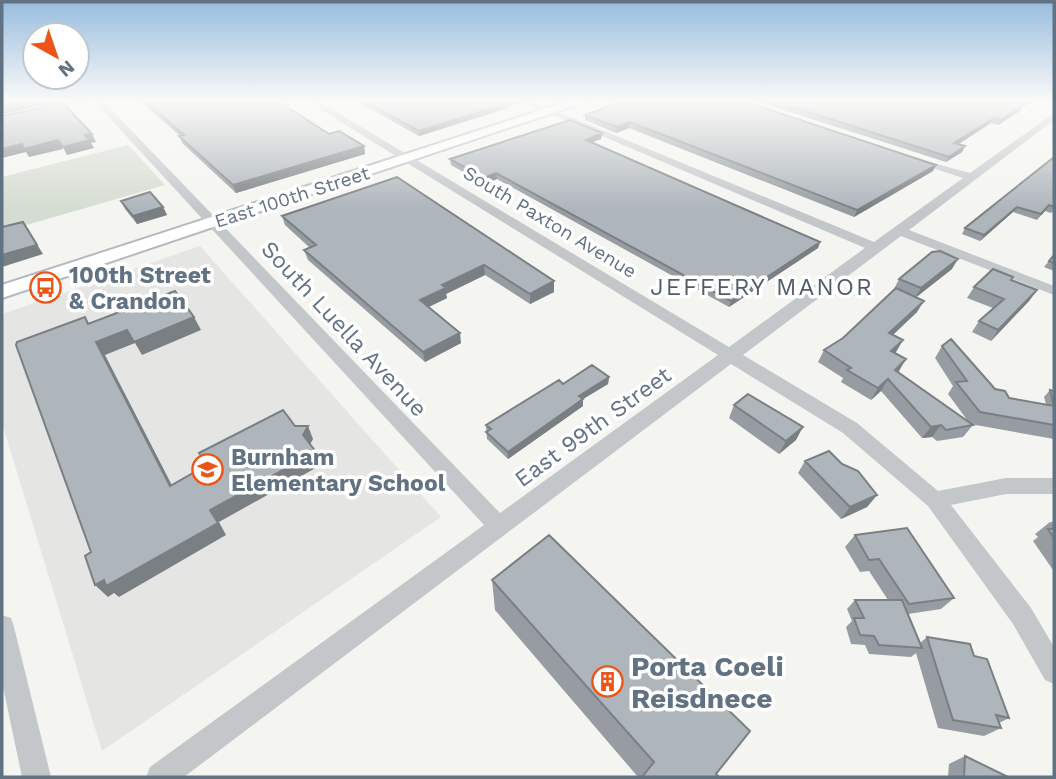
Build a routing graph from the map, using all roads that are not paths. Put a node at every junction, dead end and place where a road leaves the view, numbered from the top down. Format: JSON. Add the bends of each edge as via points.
{"nodes":[{"id":1,"x":132,"y":137,"type":"edge"},
{"id":2,"x":371,"y":137,"type":"edge"},
{"id":3,"x":473,"y":137,"type":"edge"},
{"id":4,"x":611,"y":137,"type":"edge"},
{"id":5,"x":1025,"y":137,"type":"edge"},
{"id":6,"x":899,"y":153,"type":"edge"},
{"id":7,"x":407,"y":159,"type":"junction"},
{"id":8,"x":972,"y":177,"type":"junction"},
{"id":9,"x":213,"y":223,"type":"junction"},
{"id":10,"x":900,"y":231,"type":"junction"},
{"id":11,"x":876,"y":248,"type":"junction"},
{"id":12,"x":1054,"y":291,"type":"edge"},
{"id":13,"x":2,"y":292,"type":"edge"},
{"id":14,"x":733,"y":354,"type":"junction"},
{"id":15,"x":1054,"y":486,"type":"edge"},
{"id":16,"x":935,"y":500,"type":"junction"},
{"id":17,"x":499,"y":526,"type":"junction"},
{"id":18,"x":2,"y":627,"type":"edge"},
{"id":19,"x":1054,"y":671,"type":"edge"},
{"id":20,"x":37,"y":777,"type":"edge"},
{"id":21,"x":160,"y":777,"type":"edge"}],
"edges":[{"from":1,"to":9,"type":"street","name":"South Luella Avenue"},
{"from":2,"to":7,"type":"street","name":"South Paxton Avenue"},
{"from":3,"to":7,"type":"main road","name":"East 100th Street"},
{"from":4,"to":11,"type":"street"},
{"from":5,"to":8,"type":"street","name":"East 99th Street"},
{"from":6,"to":8,"type":"street"},
{"from":7,"to":9,"type":"main road","name":"East 100th Street"},
{"from":7,"to":14,"type":"street","name":"South Paxton Avenue"},
{"from":8,"to":10,"type":"street","name":"East 99th Street"},
{"from":9,"to":13,"type":"main road","name":"East 100th Street"},
{"from":9,"to":17,"type":"street","name":"South Luella Avenue"},
{"from":10,"to":11,"type":"street","name":"East 99th Street"},
{"from":10,"to":12,"type":"street"},
{"from":11,"to":14,"type":"street","name":"East 99th Street"},
{"from":14,"to":16,"type":"street","name":"South Paxton Avenue","via":[[850,428]]},
{"from":14,"to":17,"type":"street","name":"East 99th Street"},
{"from":15,"to":16,"type":"street","via":[[1006,486]]},
{"from":16,"to":19,"type":"street","name":"South Paxton Avenue","via":[[1022,616]]},
{"from":17,"to":21,"type":"street","name":"East 99th Street"},
{"from":18,"to":20,"type":"street"}]}
